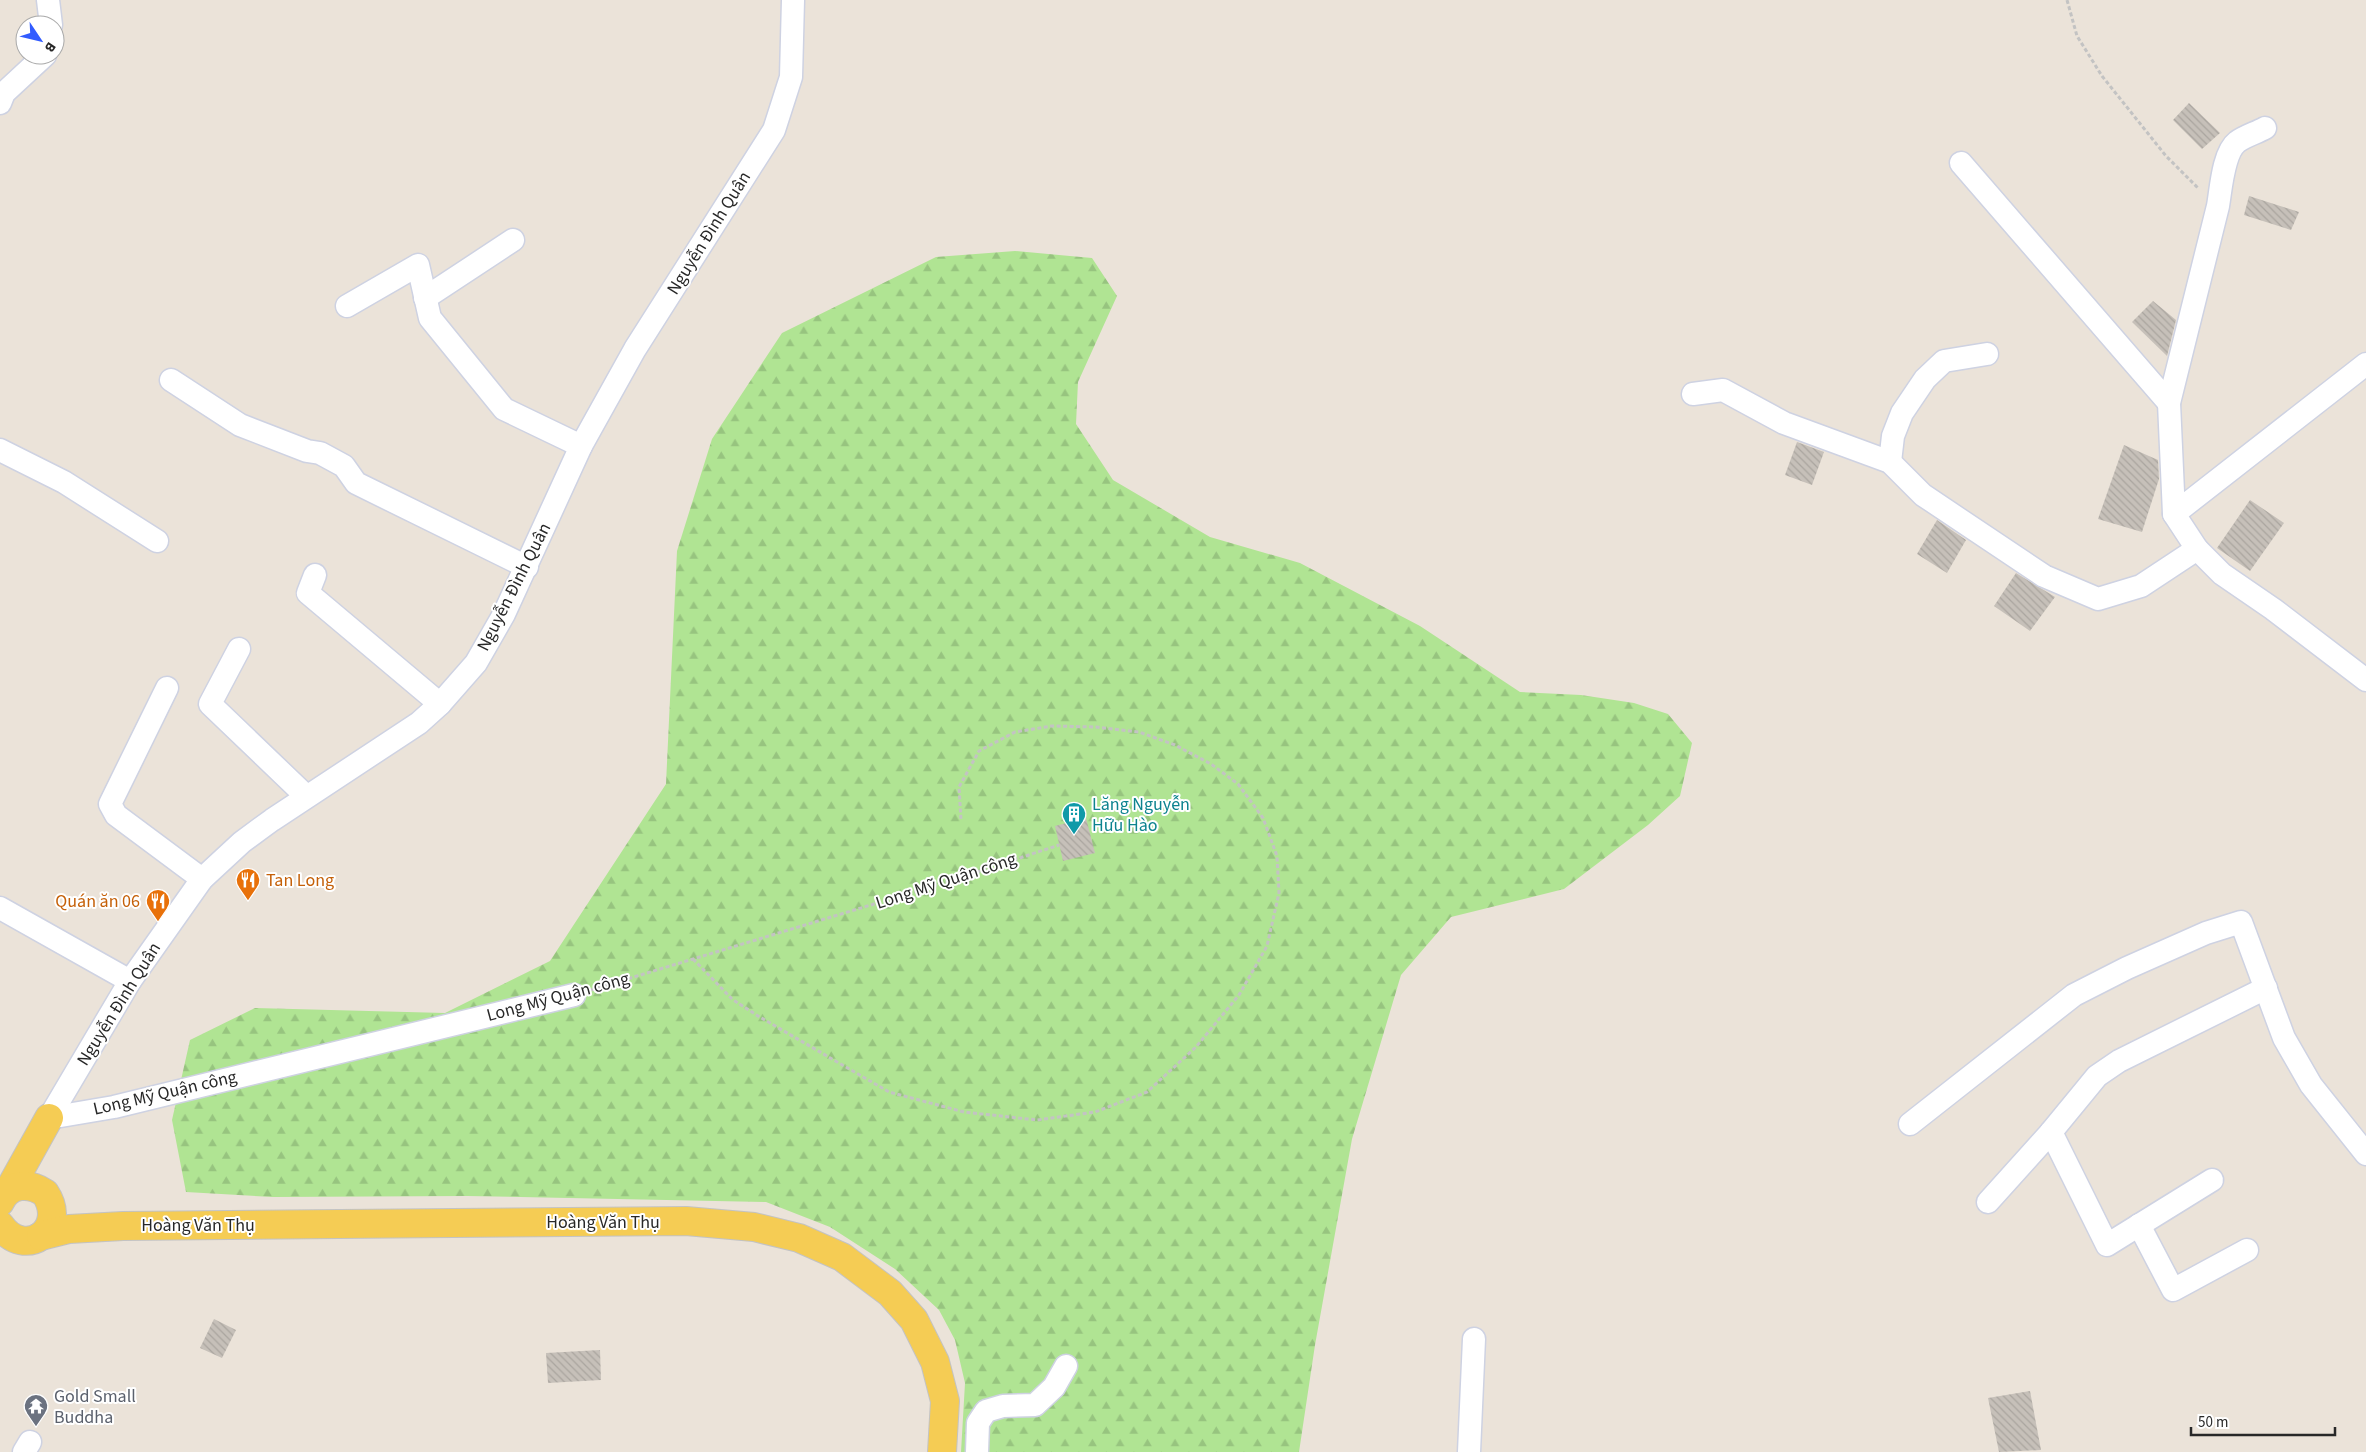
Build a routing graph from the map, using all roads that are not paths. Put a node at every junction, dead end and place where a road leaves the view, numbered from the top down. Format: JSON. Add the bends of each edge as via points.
{"nodes":[{"id":1,"x":48,"y":0,"type":"edge"},
{"id":2,"x":793,"y":0,"type":"edge"},
{"id":3,"x":50,"y":15,"type":"edge"},
{"id":4,"x":34,"y":65,"type":"edge"},
{"id":5,"x":1,"y":94,"type":"edge"},
{"id":6,"x":2266,"y":128,"type":"dead end"},
{"id":7,"x":1961,"y":163,"type":"dead end"},
{"id":8,"x":513,"y":240,"type":"dead end"},
{"id":9,"x":425,"y":298,"type":"junction"},
{"id":10,"x":347,"y":306,"type":"dead end"},
{"id":11,"x":1987,"y":354,"type":"dead end"},
{"id":12,"x":2366,"y":364,"type":"edge"},
{"id":13,"x":171,"y":380,"type":"dead end"},
{"id":14,"x":1693,"y":394,"type":"dead end"},
{"id":15,"x":2170,"y":403,"type":"junction"},
{"id":16,"x":581,"y":446,"type":"junction"},
{"id":17,"x":0,"y":450,"type":"edge"},
{"id":18,"x":1890,"y":462,"type":"junction"},
{"id":19,"x":2174,"y":514,"type":"junction"},
{"id":20,"x":157,"y":541,"type":"dead end"},
{"id":21,"x":2197,"y":549,"type":"junction"},
{"id":22,"x":526,"y":567,"type":"junction"},
{"id":23,"x":315,"y":575,"type":"dead end"},
{"id":24,"x":239,"y":649,"type":"dead end"},
{"id":25,"x":2366,"y":680,"type":"edge"},
{"id":26,"x":167,"y":688,"type":"dead end"},
{"id":27,"x":440,"y":704,"type":"junction"},
{"id":28,"x":306,"y":796,"type":"junction"},
{"id":29,"x":202,"y":880,"type":"junction"},
{"id":30,"x":0,"y":908,"type":"edge"},
{"id":31,"x":130,"y":981,"type":"junction"},
{"id":32,"x":2266,"y":988,"type":"junction"},
{"id":33,"x":574,"y":995,"type":"road end"},
{"id":34,"x":49,"y":1118,"type":"junction"},
{"id":35,"x":1910,"y":1124,"type":"dead end"},
{"id":36,"x":2051,"y":1132,"type":"junction"},
{"id":37,"x":2366,"y":1154,"type":"edge"},
{"id":38,"x":2212,"y":1180,"type":"dead end"},
{"id":39,"x":5,"y":1196,"type":"edge"},
{"id":40,"x":48,"y":1197,"type":"junction"},
{"id":41,"x":1988,"y":1202,"type":"dead end"},
{"id":42,"x":0,"y":1225,"type":"edge"},
{"id":43,"x":2139,"y":1225,"type":"junction"},
{"id":44,"x":123,"y":1226,"type":"junction"},
{"id":45,"x":33,"y":1239,"type":"junction"},
{"id":46,"x":2247,"y":1250,"type":"dead end"},
{"id":47,"x":0,"y":1257,"type":"edge"},
{"id":48,"x":1474,"y":1339,"type":"dead end"},
{"id":49,"x":1066,"y":1366,"type":"dead end"},
{"id":50,"x":942,"y":1452,"type":"edge"},
{"id":51,"x":977,"y":1452,"type":"edge"},
{"id":52,"x":1469,"y":1452,"type":"edge"}],
"edges":[{"from":1,"to":3,"type":"street"},
{"from":2,"to":16,"type":"street","name":"Nguyễn Đình Quân","via":[[791,77],[774,130],[635,349]]},
{"from":4,"to":5,"type":"street"},
{"from":6,"to":15,"type":"street","via":[[2236,143],[2229,152]]},
{"from":7,"to":15,"type":"street"},
{"from":8,"to":9,"type":"street"},
{"from":9,"to":10,"type":"street","via":[[418,266]]},
{"from":9,"to":16,"type":"street","via":[[430,318],[504,409]]},
{"from":11,"to":18,"type":"street","via":[[1944,361],[1925,380],[1902,413],[1892,436]]},
{"from":12,"to":19,"type":"street"},
{"from":13,"to":22,"type":"street","via":[[240,425],[320,453],[344,466],[356,483]]},
{"from":14,"to":18,"type":"street","via":[[1723,390],[1784,423]]},
{"from":15,"to":19,"type":"street"},
{"from":16,"to":22,"type":"street","name":"Nguyễn Đình Quân"},
{"from":17,"to":20,"type":"street","via":[[64,482]]},
{"from":18,"to":21,"type":"street","via":[[1923,495],[2044,576],[2098,599],[2141,586]]},
{"from":19,"to":21,"type":"street"},
{"from":21,"to":25,"type":"street","via":[[2222,574],[2274,608]]},
{"from":22,"to":27,"type":"street","name":"Nguyễn Đình Quân","via":[[476,663]]},
{"from":23,"to":27,"type":"street","via":[[308,593]]},
{"from":24,"to":28,"type":"street","via":[[210,704]]},
{"from":26,"to":29,"type":"street","via":[[110,804],[116,815]]},
{"from":27,"to":28,"type":"street","name":"Nguyễn Đình Quân","via":[[412,728]]},
{"from":28,"to":29,"type":"street","name":"Nguyễn Đình Quân","via":[[242,842]]},
{"from":29,"to":31,"type":"street","name":"Nguyễn Đình Quân"},
{"from":30,"to":31,"type":"street"},
{"from":31,"to":34,"type":"street","name":"Nguyễn Đình Quân"},
{"from":32,"to":35,"type":"street","via":[[2241,922],[2206,933],[2074,995]]},
{"from":32,"to":36,"type":"street","via":[[2119,1061],[2097,1076]]},
{"from":32,"to":37,"type":"street","via":[[2284,1038],[2311,1085]]},
{"from":33,"to":34,"type":"street","name":"Long Mỹ Quận công","via":[[114,1107]]},
{"from":34,"to":39,"type":"main road"},
{"from":34,"to":40,"type":"main road","via":[[40,1162]]},
{"from":36,"to":41,"type":"street"},
{"from":36,"to":43,"type":"street","via":[[2107,1245]]},
{"from":38,"to":43,"type":"street"},
{"from":39,"to":40,"type":"main road","name":"Hoàng Văn Thụ","via":[[28,1185]]},
{"from":40,"to":44,"type":"main road","name":"Hoàng Văn Thụ","via":[[74,1215]]},
{"from":40,"to":45,"type":"main road","via":[[52,1220],[48,1229]]},
{"from":42,"to":45,"type":"main road","via":[[13,1238]]},
{"from":43,"to":46,"type":"street","via":[[2173,1290]]},
{"from":44,"to":45,"type":"main road","name":"Hoàng Văn Thụ","via":[[69,1229]]},
{"from":44,"to":50,"type":"main road","name":"Hoàng Văn Thụ","via":[[686,1221],[754,1227],[799,1238],[842,1257],[890,1293],[914,1320],[934,1362],[945,1401]]},
{"from":45,"to":47,"type":"main road","name":"Hoàng Văn Thụ"},
{"from":48,"to":52,"type":"street"},
{"from":49,"to":51,"type":"street","via":[[1054,1387],[1035,1405],[1003,1406],[986,1411],[978,1423]]}]}
